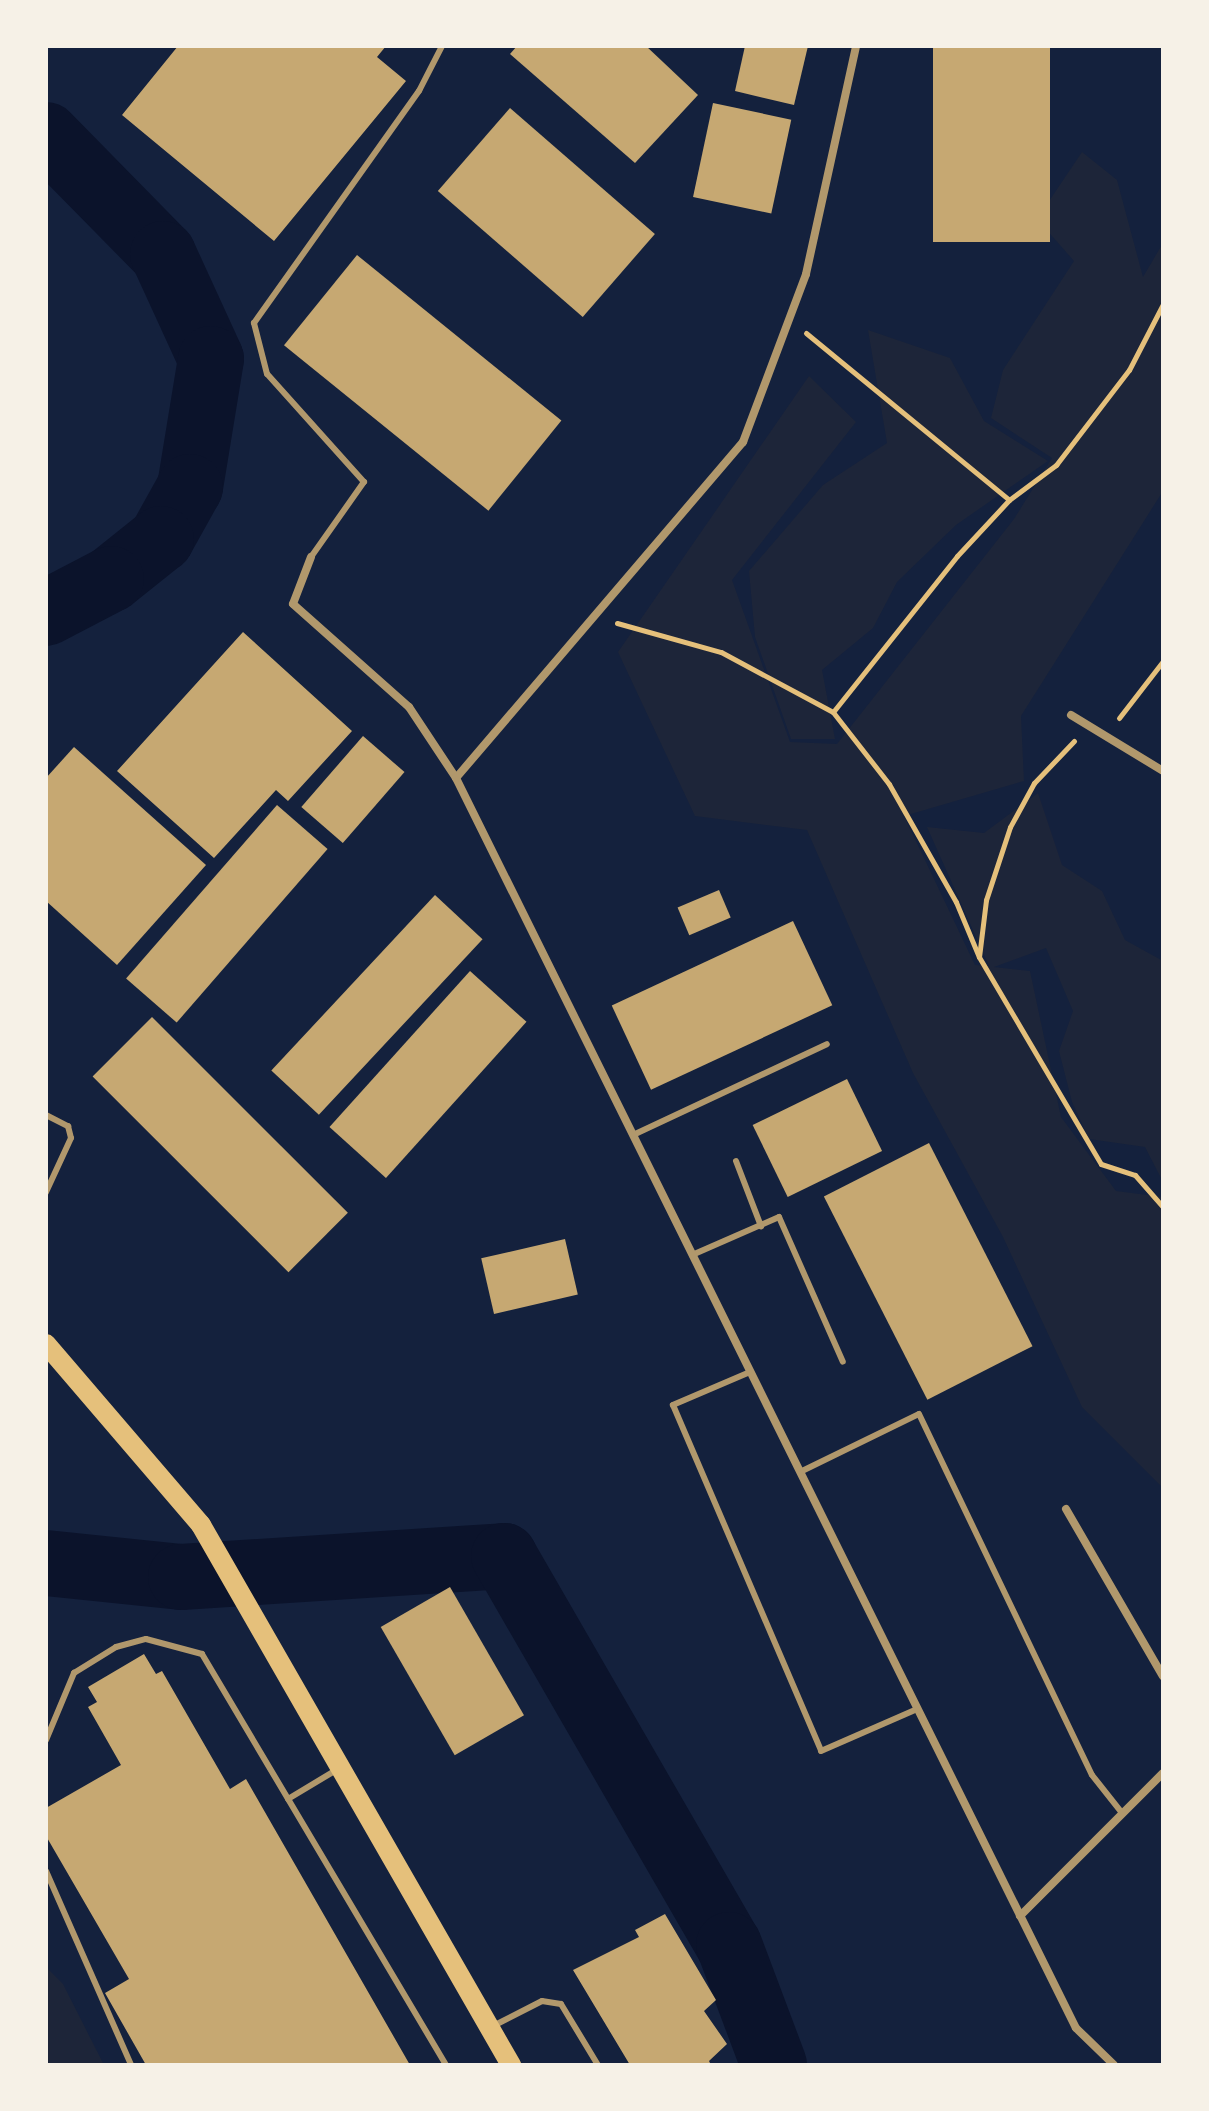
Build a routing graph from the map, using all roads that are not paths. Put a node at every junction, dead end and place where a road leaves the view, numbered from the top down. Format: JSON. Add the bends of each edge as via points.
{"nodes":[{"id":1,"x":442,"y":46,"type":"edge"},
{"id":2,"x":856,"y":46,"type":"edge"},
{"id":3,"x":311,"y":557,"type":"joint"},
{"id":4,"x":1071,"y":715,"type":"dead end"},
{"id":5,"x":1163,"y":771,"type":"edge"},
{"id":6,"x":456,"y":778,"type":"junction"},
{"id":7,"x":827,"y":1044,"type":"dead end"},
{"id":8,"x":46,"y":1115,"type":"edge"},
{"id":9,"x":633,"y":1135,"type":"junction"},
{"id":10,"x":736,"y":1161,"type":"dead end"},
{"id":11,"x":46,"y":1192,"type":"edge"},
{"id":12,"x":761,"y":1226,"type":"junction"},
{"id":13,"x":692,"y":1255,"type":"junction"},
{"id":14,"x":46,"y":1344,"type":"edge"},
{"id":15,"x":843,"y":1362,"type":"dead end"},
{"id":16,"x":750,"y":1372,"type":"junction"},
{"id":17,"x":800,"y":1472,"type":"junction"},
{"id":18,"x":1066,"y":1509,"type":"dead end"},
{"id":19,"x":1163,"y":1676,"type":"edge"},
{"id":20,"x":917,"y":1709,"type":"junction"},
{"id":21,"x":46,"y":1740,"type":"edge"},
{"id":22,"x":342,"y":1767,"type":"junction"},
{"id":23,"x":1163,"y":1773,"type":"edge"},
{"id":24,"x":288,"y":1799,"type":"junction"},
{"id":25,"x":1122,"y":1813,"type":"junction"},
{"id":26,"x":46,"y":1871,"type":"edge"},
{"id":27,"x":1020,"y":1916,"type":"junction"},
{"id":28,"x":490,"y":2028,"type":"junction"},
{"id":29,"x":131,"y":2065,"type":"edge"},
{"id":30,"x":446,"y":2065,"type":"edge"},
{"id":31,"x":511,"y":2065,"type":"edge"},
{"id":32,"x":598,"y":2065,"type":"edge"},
{"id":33,"x":1114,"y":2065,"type":"edge"}],
"edges":[{"from":1,"to":3,"type":"lane","via":[[419,91],[254,323],[267,374],[364,482]]},
{"from":2,"to":6,"type":"street","via":[[806,274],[743,442]]},
{"from":3,"to":6,"type":"street","via":[[293,604],[409,707]]},
{"from":4,"to":5,"type":"street"},
{"from":6,"to":9,"type":"street"},
{"from":7,"to":9,"type":"lane"},
{"from":8,"to":11,"type":"lane","via":[[68,1126],[71,1138]]},
{"from":9,"to":13,"type":"street"},
{"from":10,"to":12,"type":"lane"},
{"from":12,"to":13,"type":"lane"},
{"from":12,"to":15,"type":"lane","via":[[779,1217]]},
{"from":13,"to":16,"type":"street"},
{"from":14,"to":22,"type":"main road","via":[[201,1525]]},
{"from":16,"to":17,"type":"street"},
{"from":16,"to":20,"type":"lane","via":[[673,1405],[821,1751]]},
{"from":17,"to":20,"type":"street"},
{"from":17,"to":25,"type":"lane","via":[[919,1414],[1092,1775]]},
{"from":18,"to":19,"type":"street"},
{"from":20,"to":27,"type":"street"},
{"from":21,"to":24,"type":"lane","via":[[74,1673],[131,1643],[146,1639],[177,1644],[202,1654]]},
{"from":22,"to":24,"type":"lane"},
{"from":22,"to":28,"type":"main road"},
{"from":23,"to":25,"type":"street"},
{"from":24,"to":30,"type":"lane"},
{"from":25,"to":27,"type":"street"},
{"from":26,"to":29,"type":"lane"},
{"from":27,"to":33,"type":"street","via":[[1076,2028]]},
{"from":28,"to":31,"type":"main road"},
{"from":28,"to":32,"type":"lane","via":[[542,2001],[561,2004]]}]}
